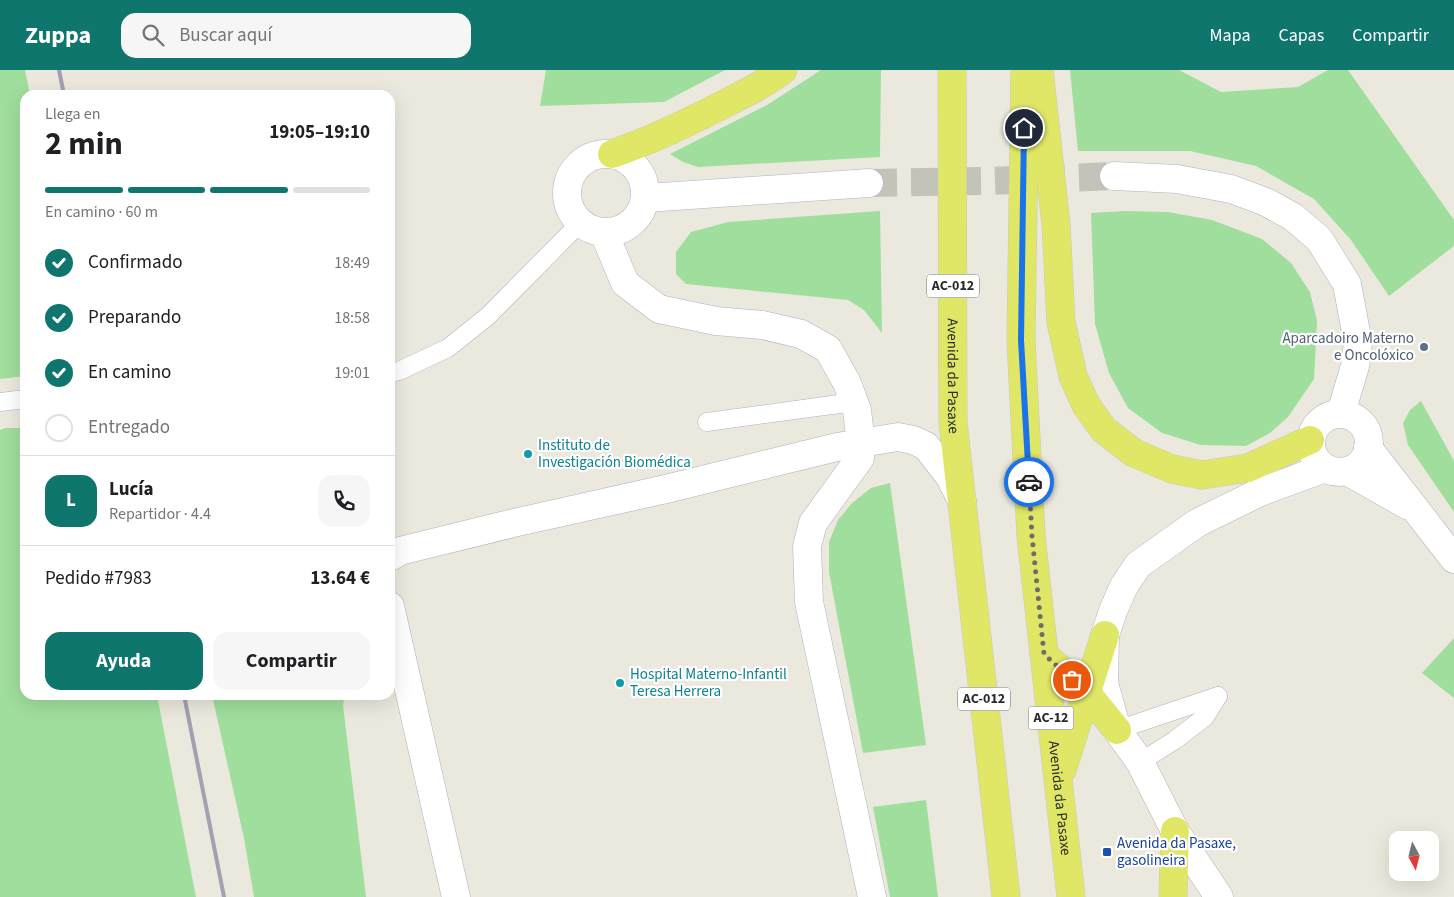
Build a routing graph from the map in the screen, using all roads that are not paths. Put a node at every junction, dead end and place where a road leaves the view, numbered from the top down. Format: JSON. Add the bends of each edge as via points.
{"nodes":[{"id":1,"x":783,"y":70,"type":"edge"},
{"id":2,"x":952,"y":70,"type":"edge"},
{"id":3,"x":1025,"y":70,"type":"edge"},
{"id":4,"x":1039,"y":70,"type":"edge"},
{"id":5,"x":612,"y":154,"type":"junction"},
{"id":6,"x":1114,"y":176,"type":"tunnel mouth"},
{"id":7,"x":869,"y":183,"type":"tunnel mouth"},
{"id":8,"x":646,"y":198,"type":"junction"},
{"id":9,"x":592,"y":228,"type":"junction"},
{"id":10,"x":395,"y":372,"type":"edge"},
{"id":11,"x":20,"y":400,"type":"edge"},
{"id":12,"x":2,"y":402,"type":"edge"},
{"id":13,"x":854,"y":402,"type":"junction"},
{"id":14,"x":1341,"y":414,"type":"junction"},
{"id":15,"x":707,"y":422,"type":"dead end"},
{"id":16,"x":1310,"y":440,"type":"junction"},
{"id":17,"x":861,"y":444,"type":"junction"},
{"id":18,"x":1368,"y":448,"type":"junction"},
{"id":19,"x":1336,"y":470,"type":"junction"},
{"id":20,"x":962,"y":501,"type":"junction"},
{"id":21,"x":1419,"y":512,"type":"junction"},
{"id":22,"x":395,"y":554,"type":"edge"},
{"id":23,"x":1454,"y":559,"type":"edge"},
{"id":24,"x":395,"y":628,"type":"edge"},
{"id":25,"x":1105,"y":635,"type":"junction"},
{"id":26,"x":1044,"y":654,"type":"junction"},
{"id":27,"x":1086,"y":692,"type":"junction"},
{"id":28,"x":1117,"y":730,"type":"junction"},
{"id":29,"x":1140,"y":762,"type":"junction"},
{"id":30,"x":1058,"y":781,"type":"junction"},
{"id":31,"x":1175,"y":831,"type":"junction"},
{"id":32,"x":456,"y":897,"type":"edge"},
{"id":33,"x":872,"y":897,"type":"edge"},
{"id":34,"x":1006,"y":897,"type":"edge"},
{"id":35,"x":1072,"y":897,"type":"edge"},
{"id":36,"x":1173,"y":897,"type":"edge"},
{"id":37,"x":1220,"y":897,"type":"edge"}],
"edges":[{"from":1,"to":5,"type":"main road","via":[[774,78],[649,142]]},
{"from":2,"to":20,"type":"main road","name":"Avenida da Pasaxe","number":"AC-012","via":[[954,422]]},
{"from":3,"to":26,"type":"main road","name":"Avenida da Pasaxe","via":[[1021,340],[1032,536]]},
{"from":4,"to":16,"type":"main road","via":[[1056,225],[1061,322],[1073,376],[1086,405],[1104,430],[1134,453],[1172,469],[1202,475],[1248,468]]},
{"from":5,"to":8,"type":"street","via":[[634,164],[646,186]]},
{"from":5,"to":9,"type":"street","via":[[600,154],[578,166],[566,188],[572,213]]},
{"from":6,"to":14,"type":"street","via":[[1177,179],[1231,189],[1294,217],[1319,239],[1347,284],[1358,343]]},
{"from":7,"to":8,"type":"street"},
{"from":8,"to":9,"type":"street","via":[[640,214],[627,227],[616,232]]},
{"from":9,"to":10,"type":"lane","via":[[448,348]]},
{"from":9,"to":13,"type":"street","via":[[625,282],[659,309],[801,334],[828,349]]},
{"from":11,"to":12,"type":"lane"},
{"from":13,"to":15,"type":"lane"},
{"from":13,"to":17,"type":"street"},
{"from":14,"to":16,"type":"street","via":[[1332,415],[1317,424]]},
{"from":14,"to":18,"type":"street","via":[[1351,416],[1366,429]]},
{"from":16,"to":19,"type":"street","via":[[1316,461]]},
{"from":17,"to":20,"type":"street","name":"Avenida da Pasaxe","via":[[898,437],[926,446],[950,477]]},
{"from":17,"to":22,"type":"street","name":"Avenida da Pasaxe","via":[[482,530]]},
{"from":17,"to":33,"type":"street","via":[[860,458],[813,523],[807,546],[809,602]]},
{"from":18,"to":19,"type":"street","via":[[1357,467]]},
{"from":18,"to":21,"type":"street"},
{"from":19,"to":21,"type":"street"},
{"from":19,"to":25,"type":"street","via":[[1260,492],[1197,523],[1138,566],[1124,586]]},
{"from":20,"to":34,"type":"main road","name":"Avenida da Pasaxe","number":"AC-012"},
{"from":21,"to":23,"type":"street"},
{"from":24,"to":32,"type":"street"},
{"from":25,"to":27,"type":"main road"},
{"from":25,"to":28,"type":"street","via":[[1104,682]]},
{"from":26,"to":27,"type":"main road"},
{"from":26,"to":30,"type":"main road","name":"Avenida da Pasaxe","number":"AC-12"},
{"from":27,"to":28,"type":"main road"},
{"from":27,"to":30,"type":"main road"},
{"from":28,"to":29,"type":"street"},
{"from":28,"to":29,"type":"lane","via":[[1218,696],[1206,717]]},
{"from":29,"to":31,"type":"street"},
{"from":30,"to":35,"type":"main road","name":"Avenida da Pasaxe"},
{"from":31,"to":36,"type":"main road"},
{"from":31,"to":37,"type":"street"}]}
